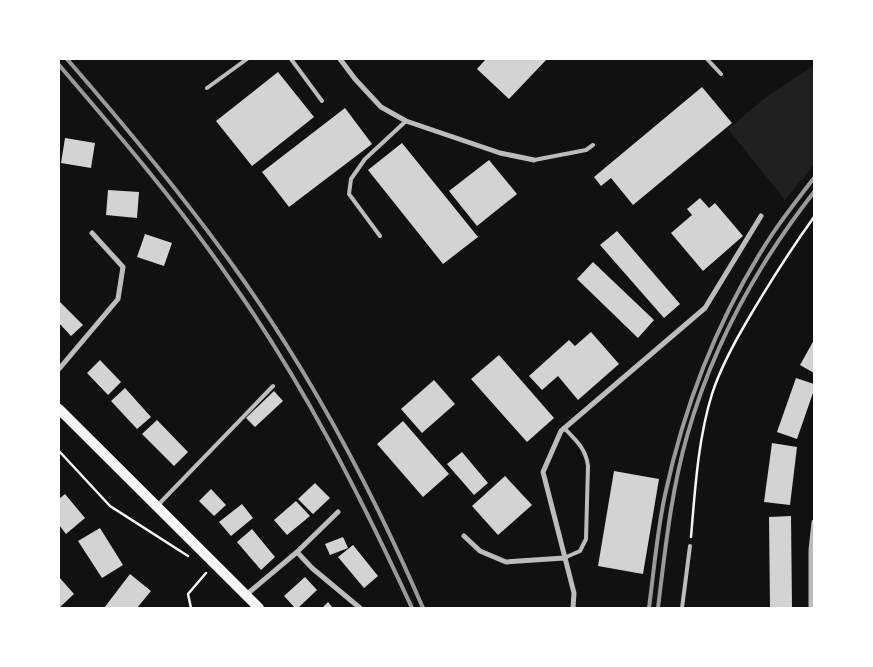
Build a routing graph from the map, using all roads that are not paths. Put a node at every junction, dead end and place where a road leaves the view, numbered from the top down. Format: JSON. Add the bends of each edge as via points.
{"nodes":[{"id":1,"x":247,"y":59,"type":"edge"},
{"id":2,"x":291,"y":59,"type":"edge"},
{"id":3,"x":340,"y":59,"type":"edge"},
{"id":4,"x":707,"y":59,"type":"edge"},
{"id":5,"x":721,"y":74,"type":"dead end"},
{"id":6,"x":207,"y":88,"type":"dead end"},
{"id":7,"x":322,"y":101,"type":"dead end"},
{"id":8,"x":406,"y":121,"type":"junction"},
{"id":9,"x":593,"y":145,"type":"dead end"},
{"id":10,"x":534,"y":160,"type":"joint"},
{"id":11,"x":761,"y":216,"type":"dead end"},
{"id":12,"x":92,"y":233,"type":"dead end"},
{"id":13,"x":380,"y":236,"type":"dead end"},
{"id":14,"x":59,"y":369,"type":"edge"},
{"id":15,"x":273,"y":386,"type":"dead end"},
{"id":16,"x":59,"y":409,"type":"edge"},
{"id":17,"x":564,"y":428,"type":"junction"},
{"id":18,"x":156,"y":506,"type":"junction"},
{"id":19,"x":338,"y":512,"type":"dead end"},
{"id":20,"x":814,"y":522,"type":"edge"},
{"id":21,"x":464,"y":536,"type":"dead end"},
{"id":22,"x":690,"y":546,"type":"road end"},
{"id":23,"x":297,"y":552,"type":"junction"},
{"id":24,"x":564,"y":558,"type":"junction"},
{"id":25,"x":246,"y":595,"type":"junction"},
{"id":26,"x":259,"y":608,"type":"edge"},
{"id":27,"x":360,"y":608,"type":"edge"},
{"id":28,"x":573,"y":608,"type":"edge"},
{"id":29,"x":682,"y":608,"type":"edge"},
{"id":30,"x":812,"y":608,"type":"edge"}],
"edges":[{"from":1,"to":6,"type":"lane"},
{"from":2,"to":7,"type":"lane"},
{"from":3,"to":8,"type":"street","via":[[381,108]]},
{"from":4,"to":5,"type":"lane"},
{"from":8,"to":10,"type":"street","via":[[500,153]]},
{"from":8,"to":13,"type":"lane","via":[[365,159],[351,179],[349,194]]},
{"from":9,"to":10,"type":"lane","via":[[569,155]]},
{"from":11,"to":17,"type":"street","via":[[705,308]]},
{"from":12,"to":14,"type":"street","via":[[123,267],[118,299]]},
{"from":15,"to":18,"type":"lane"},
{"from":16,"to":18,"type":"main road"},
{"from":17,"to":24,"type":"street","via":[[543,472]]},
{"from":17,"to":24,"type":"lane","via":[[586,455],[588,466],[586,539],[580,551]]},
{"from":18,"to":25,"type":"main road"},
{"from":19,"to":23,"type":"street"},
{"from":20,"to":30,"type":"street"},
{"from":21,"to":24,"type":"street","via":[[480,551],[506,562]]},
{"from":22,"to":29,"type":"lane"},
{"from":23,"to":25,"type":"street"},
{"from":23,"to":27,"type":"street"},
{"from":24,"to":28,"type":"street","via":[[574,593]]},
{"from":25,"to":26,"type":"main road"}]}
